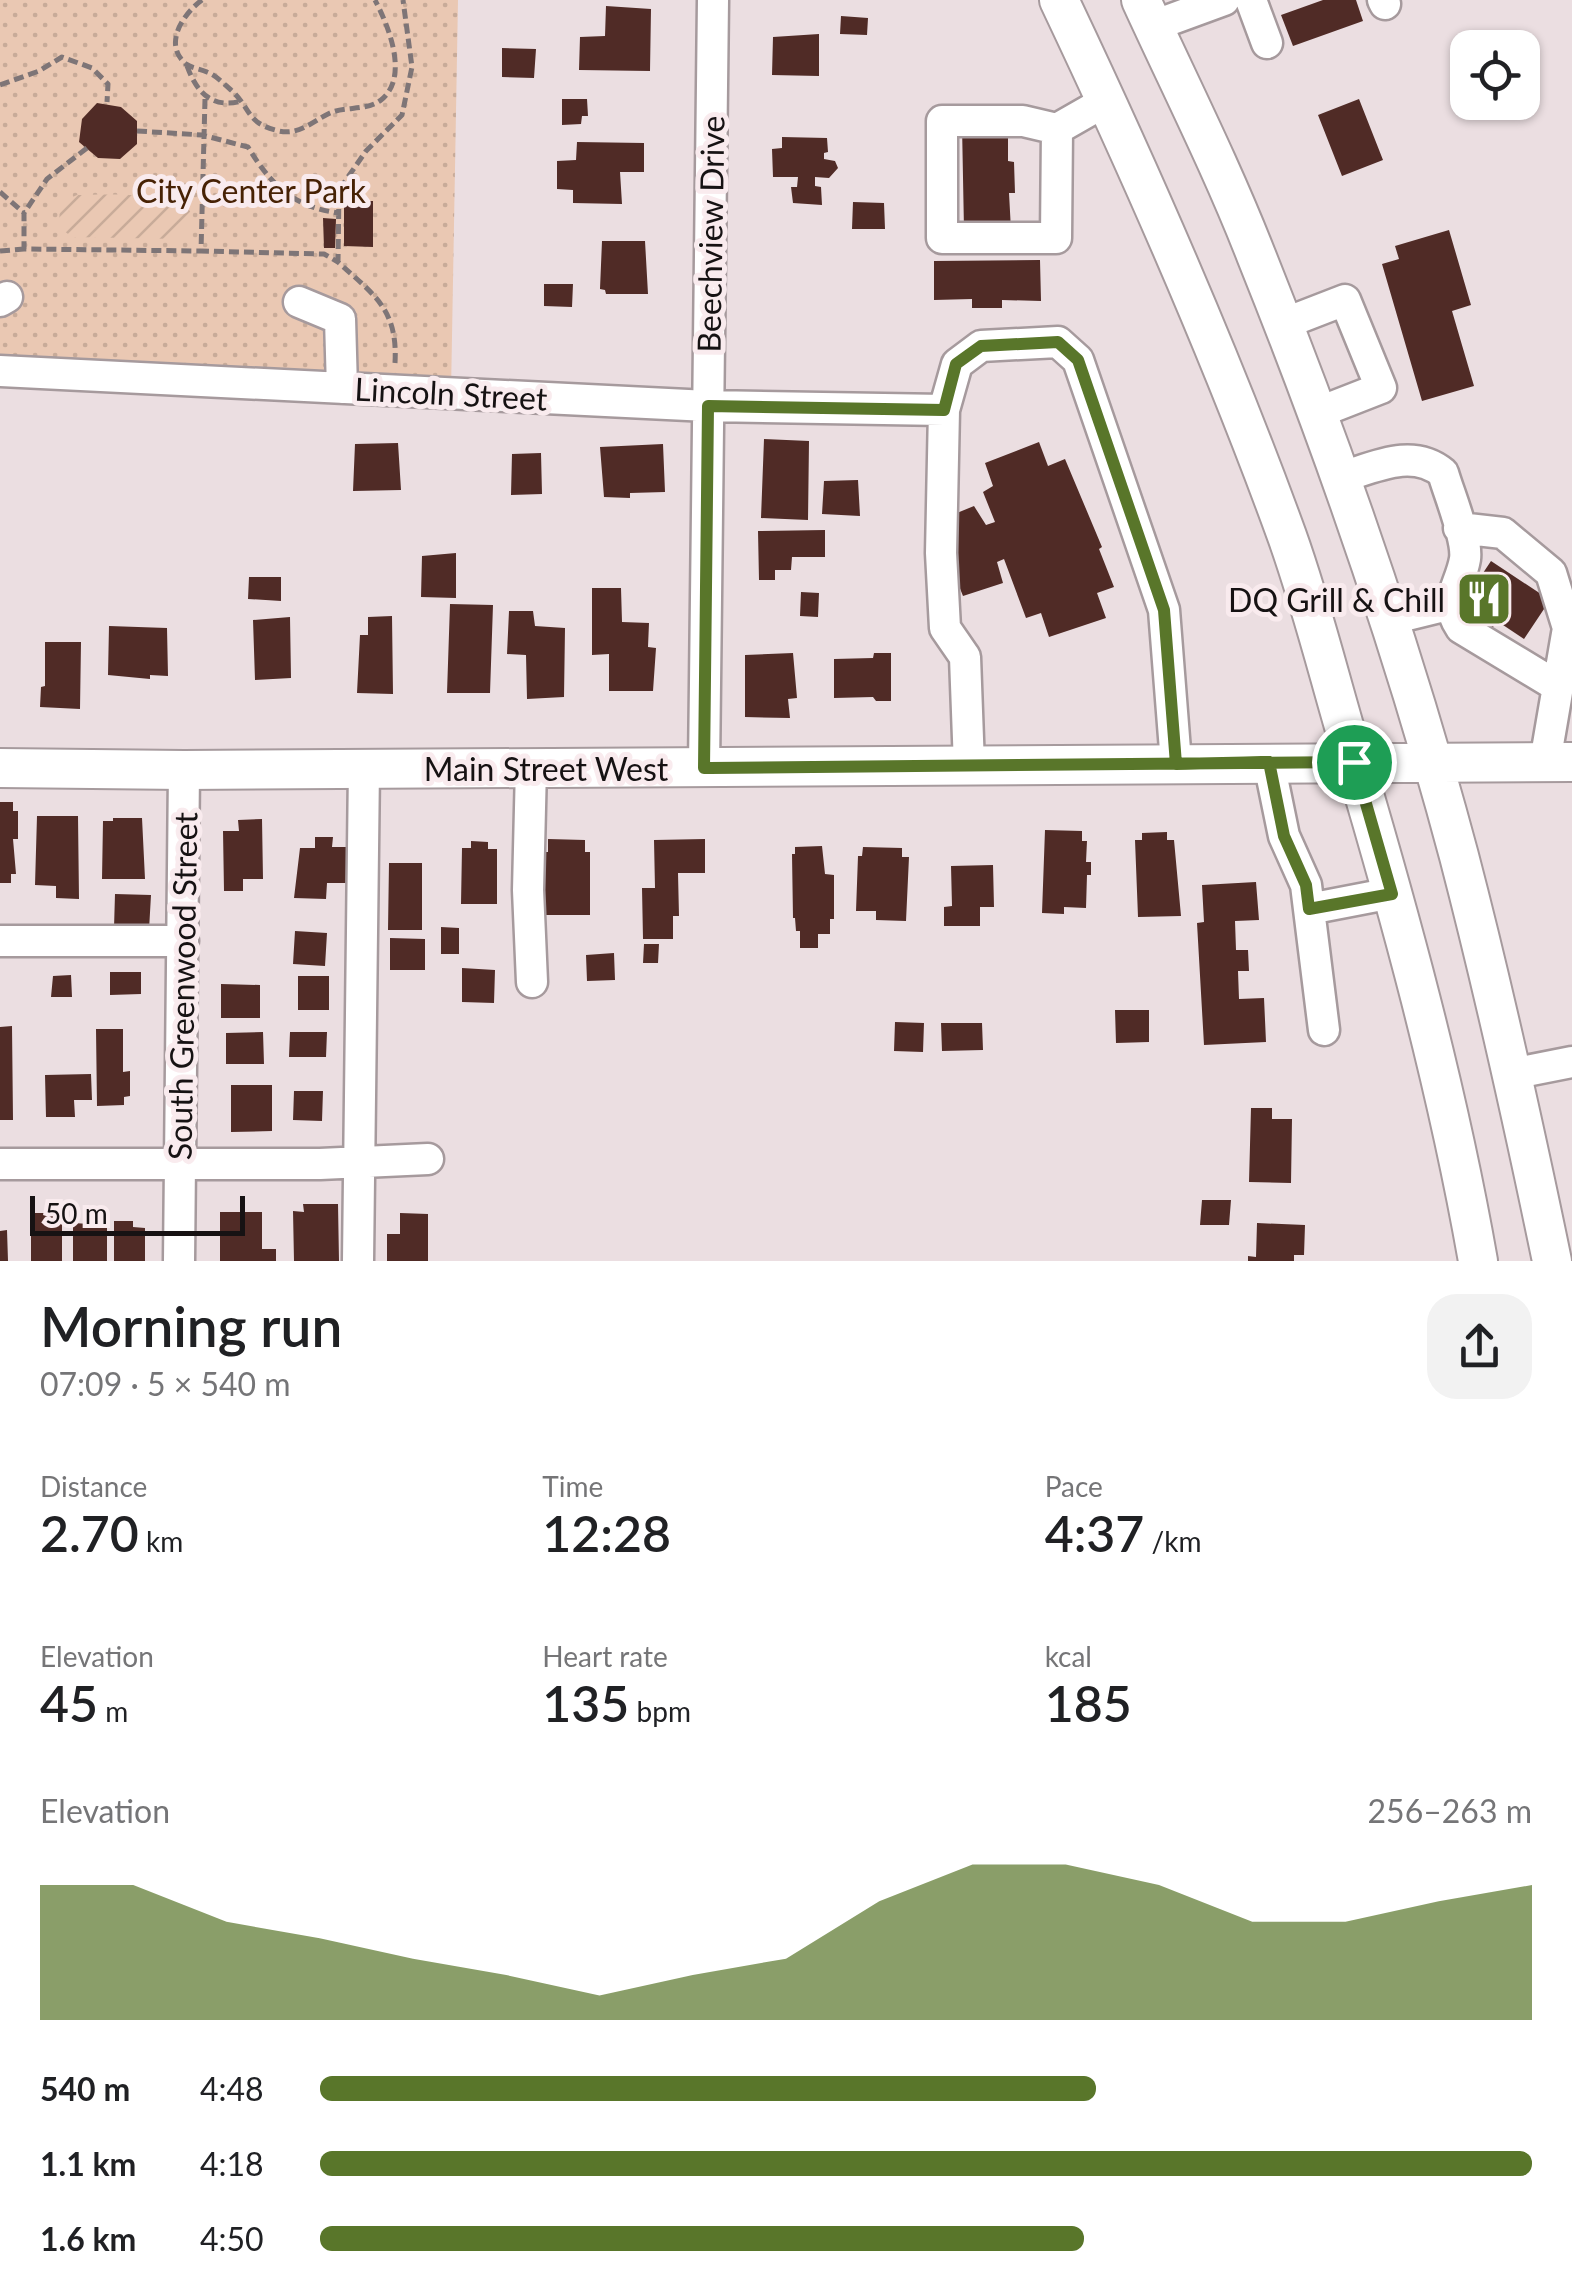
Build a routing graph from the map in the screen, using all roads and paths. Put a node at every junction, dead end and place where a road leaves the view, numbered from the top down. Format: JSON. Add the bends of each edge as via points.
{"nodes":[{"id":1,"x":202,"y":0,"type":"edge"},
{"id":2,"x":374,"y":0,"type":"edge"},
{"id":3,"x":403,"y":0,"type":"edge"},
{"id":4,"x":713,"y":0,"type":"edge"},
{"id":5,"x":1058,"y":0,"type":"edge"},
{"id":6,"x":1224,"y":0,"type":"edge"},
{"id":7,"x":1251,"y":0,"type":"edge"},
{"id":8,"x":1147,"y":13,"type":"edge"},
{"id":9,"x":1267,"y":43,"type":"dead end"},
{"id":10,"x":186,"y":64,"type":"junction"},
{"id":11,"x":0,"y":86,"type":"edge"},
{"id":12,"x":205,"y":99,"type":"junction"},
{"id":13,"x":242,"y":101,"type":"junction"},
{"id":14,"x":1106,"y":101,"type":"junction"},
{"id":15,"x":107,"y":102,"type":"dead end"},
{"id":16,"x":1057,"y":129,"type":"junction"},
{"id":17,"x":137,"y":130,"type":"dead end"},
{"id":18,"x":202,"y":134,"type":"junction"},
{"id":19,"x":87,"y":148,"type":"dead end"},
{"id":20,"x":0,"y":192,"type":"edge"},
{"id":21,"x":24,"y":213,"type":"junction"},
{"id":22,"x":338,"y":213,"type":"junction"},
{"id":23,"x":24,"y":249,"type":"junction"},
{"id":24,"x":0,"y":251,"type":"edge"},
{"id":25,"x":201,"y":251,"type":"junction"},
{"id":26,"x":338,"y":262,"type":"junction"},
{"id":27,"x":299,"y":302,"type":"dead end"},
{"id":28,"x":1283,"y":324,"type":"junction"},
{"id":29,"x":0,"y":371,"type":"edge"},
{"id":30,"x":342,"y":388,"type":"junction"},
{"id":31,"x":393,"y":390,"type":"junction"},
{"id":32,"x":708,"y":406,"type":"junction"},
{"id":33,"x":944,"y":410,"type":"junction"},
{"id":34,"x":1317,"y":413,"type":"junction"},
{"id":35,"x":1339,"y":478,"type":"junction"},
{"id":36,"x":1459,"y":528,"type":"junction"},
{"id":37,"x":1452,"y":604,"type":"junction"},
{"id":38,"x":1387,"y":620,"type":"junction"},
{"id":39,"x":1557,"y":686,"type":"junction"},
{"id":40,"x":1269,"y":762,"type":"junction"},
{"id":41,"x":1354,"y":762,"type":"junction"},
{"id":42,"x":1430,"y":762,"type":"junction"},
{"id":43,"x":1559,"y":762,"type":"edge"},
{"id":44,"x":1176,"y":764,"type":"junction"},
{"id":45,"x":969,"y":766,"type":"junction"},
{"id":46,"x":0,"y":768,"type":"edge"},
{"id":47,"x":364,"y":768,"type":"junction"},
{"id":48,"x":530,"y":768,"type":"junction"},
{"id":49,"x":704,"y":768,"type":"junction"},
{"id":50,"x":184,"y":770,"type":"junction"},
{"id":51,"x":1392,"y":894,"type":"junction"},
{"id":52,"x":1309,"y":909,"type":"junction"},
{"id":53,"x":0,"y":941,"type":"edge"},
{"id":54,"x":182,"y":941,"type":"junction"},
{"id":55,"x":532,"y":982,"type":"dead end"},
{"id":56,"x":1324,"y":1030,"type":"dead end"},
{"id":57,"x":1572,"y":1062,"type":"edge"},
{"id":58,"x":1511,"y":1074,"type":"junction"},
{"id":59,"x":428,"y":1159,"type":"dead end"},
{"id":60,"x":357,"y":1162,"type":"junction"},
{"id":61,"x":0,"y":1164,"type":"edge"},
{"id":62,"x":180,"y":1165,"type":"junction"},
{"id":63,"x":179,"y":1261,"type":"edge"},
{"id":64,"x":358,"y":1261,"type":"edge"},
{"id":65,"x":1478,"y":1261,"type":"edge"},
{"id":66,"x":1552,"y":1261,"type":"edge"}],
"edges":[{"from":1,"to":10,"type":"path","via":[[185,12],[176,32]]},
{"from":2,"to":13,"type":"path","via":[[389,26],[394,61],[393,83],[381,100],[342,108],[298,132],[254,122]]},
{"from":3,"to":22,"type":"path","via":[[412,67],[402,114],[339,190]]},
{"from":4,"to":32,"type":"street","name":"Beechview Drive"},
{"from":5,"to":14,"type":"main road"},
{"from":6,"to":8,"type":"street"},
{"from":7,"to":9,"type":"street"},
{"from":8,"to":28,"type":"main road"},
{"from":10,"to":12,"type":"path"},
{"from":10,"to":13,"type":"path","via":[[212,73]]},
{"from":11,"to":15,"type":"path","via":[[62,57],[92,68],[108,84]]},
{"from":12,"to":13,"type":"path"},
{"from":12,"to":18,"type":"path"},
{"from":14,"to":16,"type":"street"},
{"from":14,"to":41,"type":"main road","via":[[1288,539]]},
{"from":16,"to":16,"type":"street","via":[[1056,238],[942,238],[942,120],[1022,120]]},
{"from":17,"to":18,"type":"path"},
{"from":18,"to":22,"type":"path","via":[[248,147],[268,180],[311,209]]},
{"from":18,"to":25,"type":"path"},
{"from":19,"to":21,"type":"path","via":[[47,179]]},
{"from":20,"to":21,"type":"path"},
{"from":21,"to":23,"type":"path"},
{"from":22,"to":26,"type":"path"},
{"from":23,"to":24,"type":"path"},
{"from":23,"to":25,"type":"path"},
{"from":25,"to":26,"type":"path","via":[[324,254]]},
{"from":26,"to":31,"type":"path","via":[[382,302],[396,337]]},
{"from":27,"to":30,"type":"street","via":[[340,319]]},
{"from":28,"to":34,"type":"main road"},
{"from":28,"to":34,"type":"street","via":[[1345,300],[1381,388]]},
{"from":29,"to":30,"type":"street","name":"Lincoln Street"},
{"from":30,"to":31,"type":"street","name":"Lincoln Street"},
{"from":31,"to":32,"type":"street","name":"Lincoln Street"},
{"from":32,"to":33,"type":"street","name":"Lincoln Street"},
{"from":32,"to":49,"type":"street","name":"Beechview Drive"},
{"from":33,"to":44,"type":"street","via":[[956,364],[981,346],[1058,342],[1078,360],[1164,610]]},
{"from":33,"to":45,"type":"street","via":[[945,628],[965,657]]},
{"from":34,"to":35,"type":"main road"},
{"from":35,"to":36,"type":"street","via":[[1401,460],[1433,464],[1443,473]]},
{"from":35,"to":38,"type":"main road"},
{"from":36,"to":37,"type":"street","via":[[1466,553]]},
{"from":36,"to":39,"type":"street","via":[[1503,533],[1550,572],[1568,628]]},
{"from":37,"to":38,"type":"street"},
{"from":37,"to":39,"type":"street","via":[[1461,628]]},
{"from":38,"to":42,"type":"main road"},
{"from":39,"to":43,"type":"street"},
{"from":40,"to":41,"type":"main road","name":"Main Street West"},
{"from":40,"to":44,"type":"main road","name":"Main Street West"},
{"from":40,"to":52,"type":"street"},
{"from":41,"to":42,"type":"main road","name":"Main Street West"},
{"from":41,"to":51,"type":"main road"},
{"from":42,"to":43,"type":"main road","name":"Main Street West"},
{"from":42,"to":58,"type":"main road"},
{"from":44,"to":45,"type":"main road","name":"Main Street West"},
{"from":45,"to":49,"type":"main road","name":"Main Street West"},
{"from":46,"to":50,"type":"main road","name":"Main Street West"},
{"from":47,"to":48,"type":"main road","name":"Main Street West"},
{"from":47,"to":50,"type":"main road","name":"Main Street West"},
{"from":47,"to":60,"type":"street"},
{"from":48,"to":49,"type":"main road","name":"Main Street West"},
{"from":48,"to":55,"type":"street"},
{"from":50,"to":54,"type":"street","name":"South Greenwood Street"},
{"from":51,"to":52,"type":"street"},
{"from":51,"to":65,"type":"main road","via":[[1459,1152]]},
{"from":52,"to":56,"type":"street"},
{"from":53,"to":54,"type":"street"},
{"from":54,"to":62,"type":"street","name":"South Greenwood Street"},
{"from":57,"to":58,"type":"street"},
{"from":58,"to":66,"type":"main road"},
{"from":59,"to":60,"type":"street"},
{"from":60,"to":62,"type":"street"},
{"from":60,"to":64,"type":"street"},
{"from":61,"to":62,"type":"street"},
{"from":62,"to":63,"type":"street","name":"South Greenwood Street"}]}
